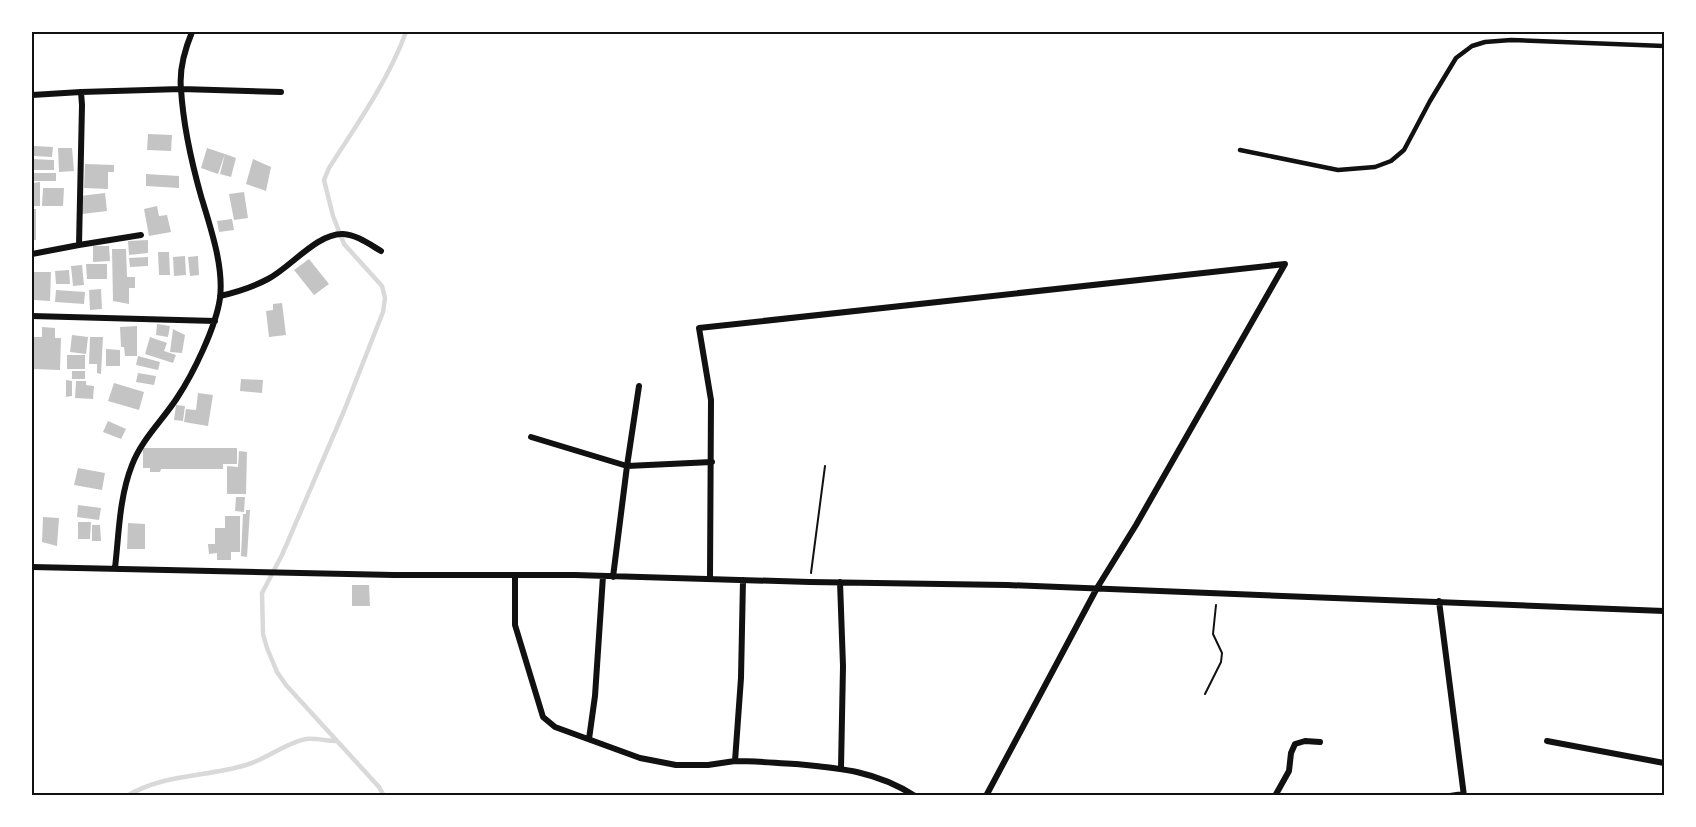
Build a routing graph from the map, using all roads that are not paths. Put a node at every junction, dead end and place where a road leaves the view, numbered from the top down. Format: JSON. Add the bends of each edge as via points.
{"nodes":[{"id":1,"x":192,"y":32,"type":"edge"},
{"id":2,"x":1665,"y":46,"type":"edge"},
{"id":3,"x":181,"y":89,"type":"junction"},
{"id":4,"x":81,"y":92,"type":"junction"},
{"id":5,"x":281,"y":92,"type":"dead end"},
{"id":6,"x":32,"y":95,"type":"edge"},
{"id":7,"x":1240,"y":150,"type":"dead end"},
{"id":8,"x":141,"y":235,"type":"dead end"},
{"id":9,"x":79,"y":245,"type":"junction"},
{"id":10,"x":381,"y":251,"type":"dead end"},
{"id":11,"x":32,"y":254,"type":"edge"},
{"id":12,"x":220,"y":296,"type":"junction"},
{"id":13,"x":32,"y":316,"type":"edge"},
{"id":14,"x":215,"y":321,"type":"junction"},
{"id":15,"x":639,"y":386,"type":"dead end"},
{"id":16,"x":531,"y":437,"type":"dead end"},
{"id":17,"x":712,"y":462,"type":"junction"},
{"id":18,"x":627,"y":466,"type":"junction"},
{"id":19,"x":32,"y":567,"type":"edge"},
{"id":20,"x":115,"y":568,"type":"junction"},
{"id":21,"x":515,"y":576,"type":"junction"},
{"id":22,"x":603,"y":576,"type":"junction"},
{"id":23,"x":613,"y":577,"type":"junction"},
{"id":24,"x":710,"y":578,"type":"junction"},
{"id":25,"x":743,"y":580,"type":"junction"},
{"id":26,"x":840,"y":582,"type":"junction"},
{"id":27,"x":1097,"y":588,"type":"junction"},
{"id":28,"x":1439,"y":601,"type":"junction"},
{"id":29,"x":1665,"y":611,"type":"edge"},
{"id":30,"x":589,"y":739,"type":"junction"},
{"id":31,"x":1547,"y":741,"type":"dead end"},
{"id":32,"x":1320,"y":742,"type":"dead end"},
{"id":33,"x":735,"y":761,"type":"junction"},
{"id":34,"x":1665,"y":763,"type":"edge"},
{"id":35,"x":841,"y":768,"type":"junction"},
{"id":36,"x":1464,"y":794,"type":"edge"},
{"id":37,"x":915,"y":795,"type":"edge"},
{"id":38,"x":986,"y":795,"type":"edge"},
{"id":39,"x":1275,"y":795,"type":"edge"},
{"id":40,"x":1450,"y":795,"type":"edge"}],
"edges":[{"from":1,"to":3,"type":"street","via":[[181,72]]},
{"from":2,"to":7,"type":"lane","via":[[1511,40],[1472,46],[1456,58],[1404,150],[1375,167],[1338,170]]},
{"from":3,"to":4,"type":"street"},
{"from":3,"to":5,"type":"street"},
{"from":3,"to":12,"type":"street","via":[[192,159],[214,244]]},
{"from":4,"to":6,"type":"street"},
{"from":4,"to":9,"type":"street"},
{"from":8,"to":9,"type":"street"},
{"from":9,"to":11,"type":"street"},
{"from":10,"to":12,"type":"street","via":[[356,237],[328,237],[270,278]]},
{"from":12,"to":14,"type":"street"},
{"from":13,"to":14,"type":"street"},
{"from":14,"to":20,"type":"street","via":[[178,397],[145,439],[132,464],[125,488]]},
{"from":15,"to":18,"type":"street"},
{"from":16,"to":18,"type":"street"},
{"from":17,"to":18,"type":"street"},
{"from":17,"to":24,"type":"street"},
{"from":17,"to":27,"type":"street","via":[[711,400],[699,328],[1286,264]]},
{"from":18,"to":23,"type":"street"},
{"from":19,"to":20,"type":"street"},
{"from":20,"to":21,"type":"street"},
{"from":21,"to":22,"type":"street"},
{"from":21,"to":30,"type":"street","via":[[514,625],[543,717],[555,727]]},
{"from":22,"to":23,"type":"street"},
{"from":22,"to":30,"type":"street"},
{"from":23,"to":24,"type":"street"},
{"from":24,"to":25,"type":"street"},
{"from":25,"to":26,"type":"street"},
{"from":25,"to":33,"type":"street"},
{"from":26,"to":27,"type":"street"},
{"from":26,"to":35,"type":"street"},
{"from":27,"to":28,"type":"street"},
{"from":27,"to":38,"type":"street"},
{"from":28,"to":29,"type":"street"},
{"from":28,"to":36,"type":"street"},
{"from":30,"to":33,"type":"street","via":[[640,758],[676,765]]},
{"from":31,"to":34,"type":"street"},
{"from":32,"to":39,"type":"street","via":[[1295,744],[1288,771]]},
{"from":33,"to":35,"type":"street"},
{"from":35,"to":37,"type":"street","via":[[870,774]]},
{"from":36,"to":40,"type":"street"}]}
